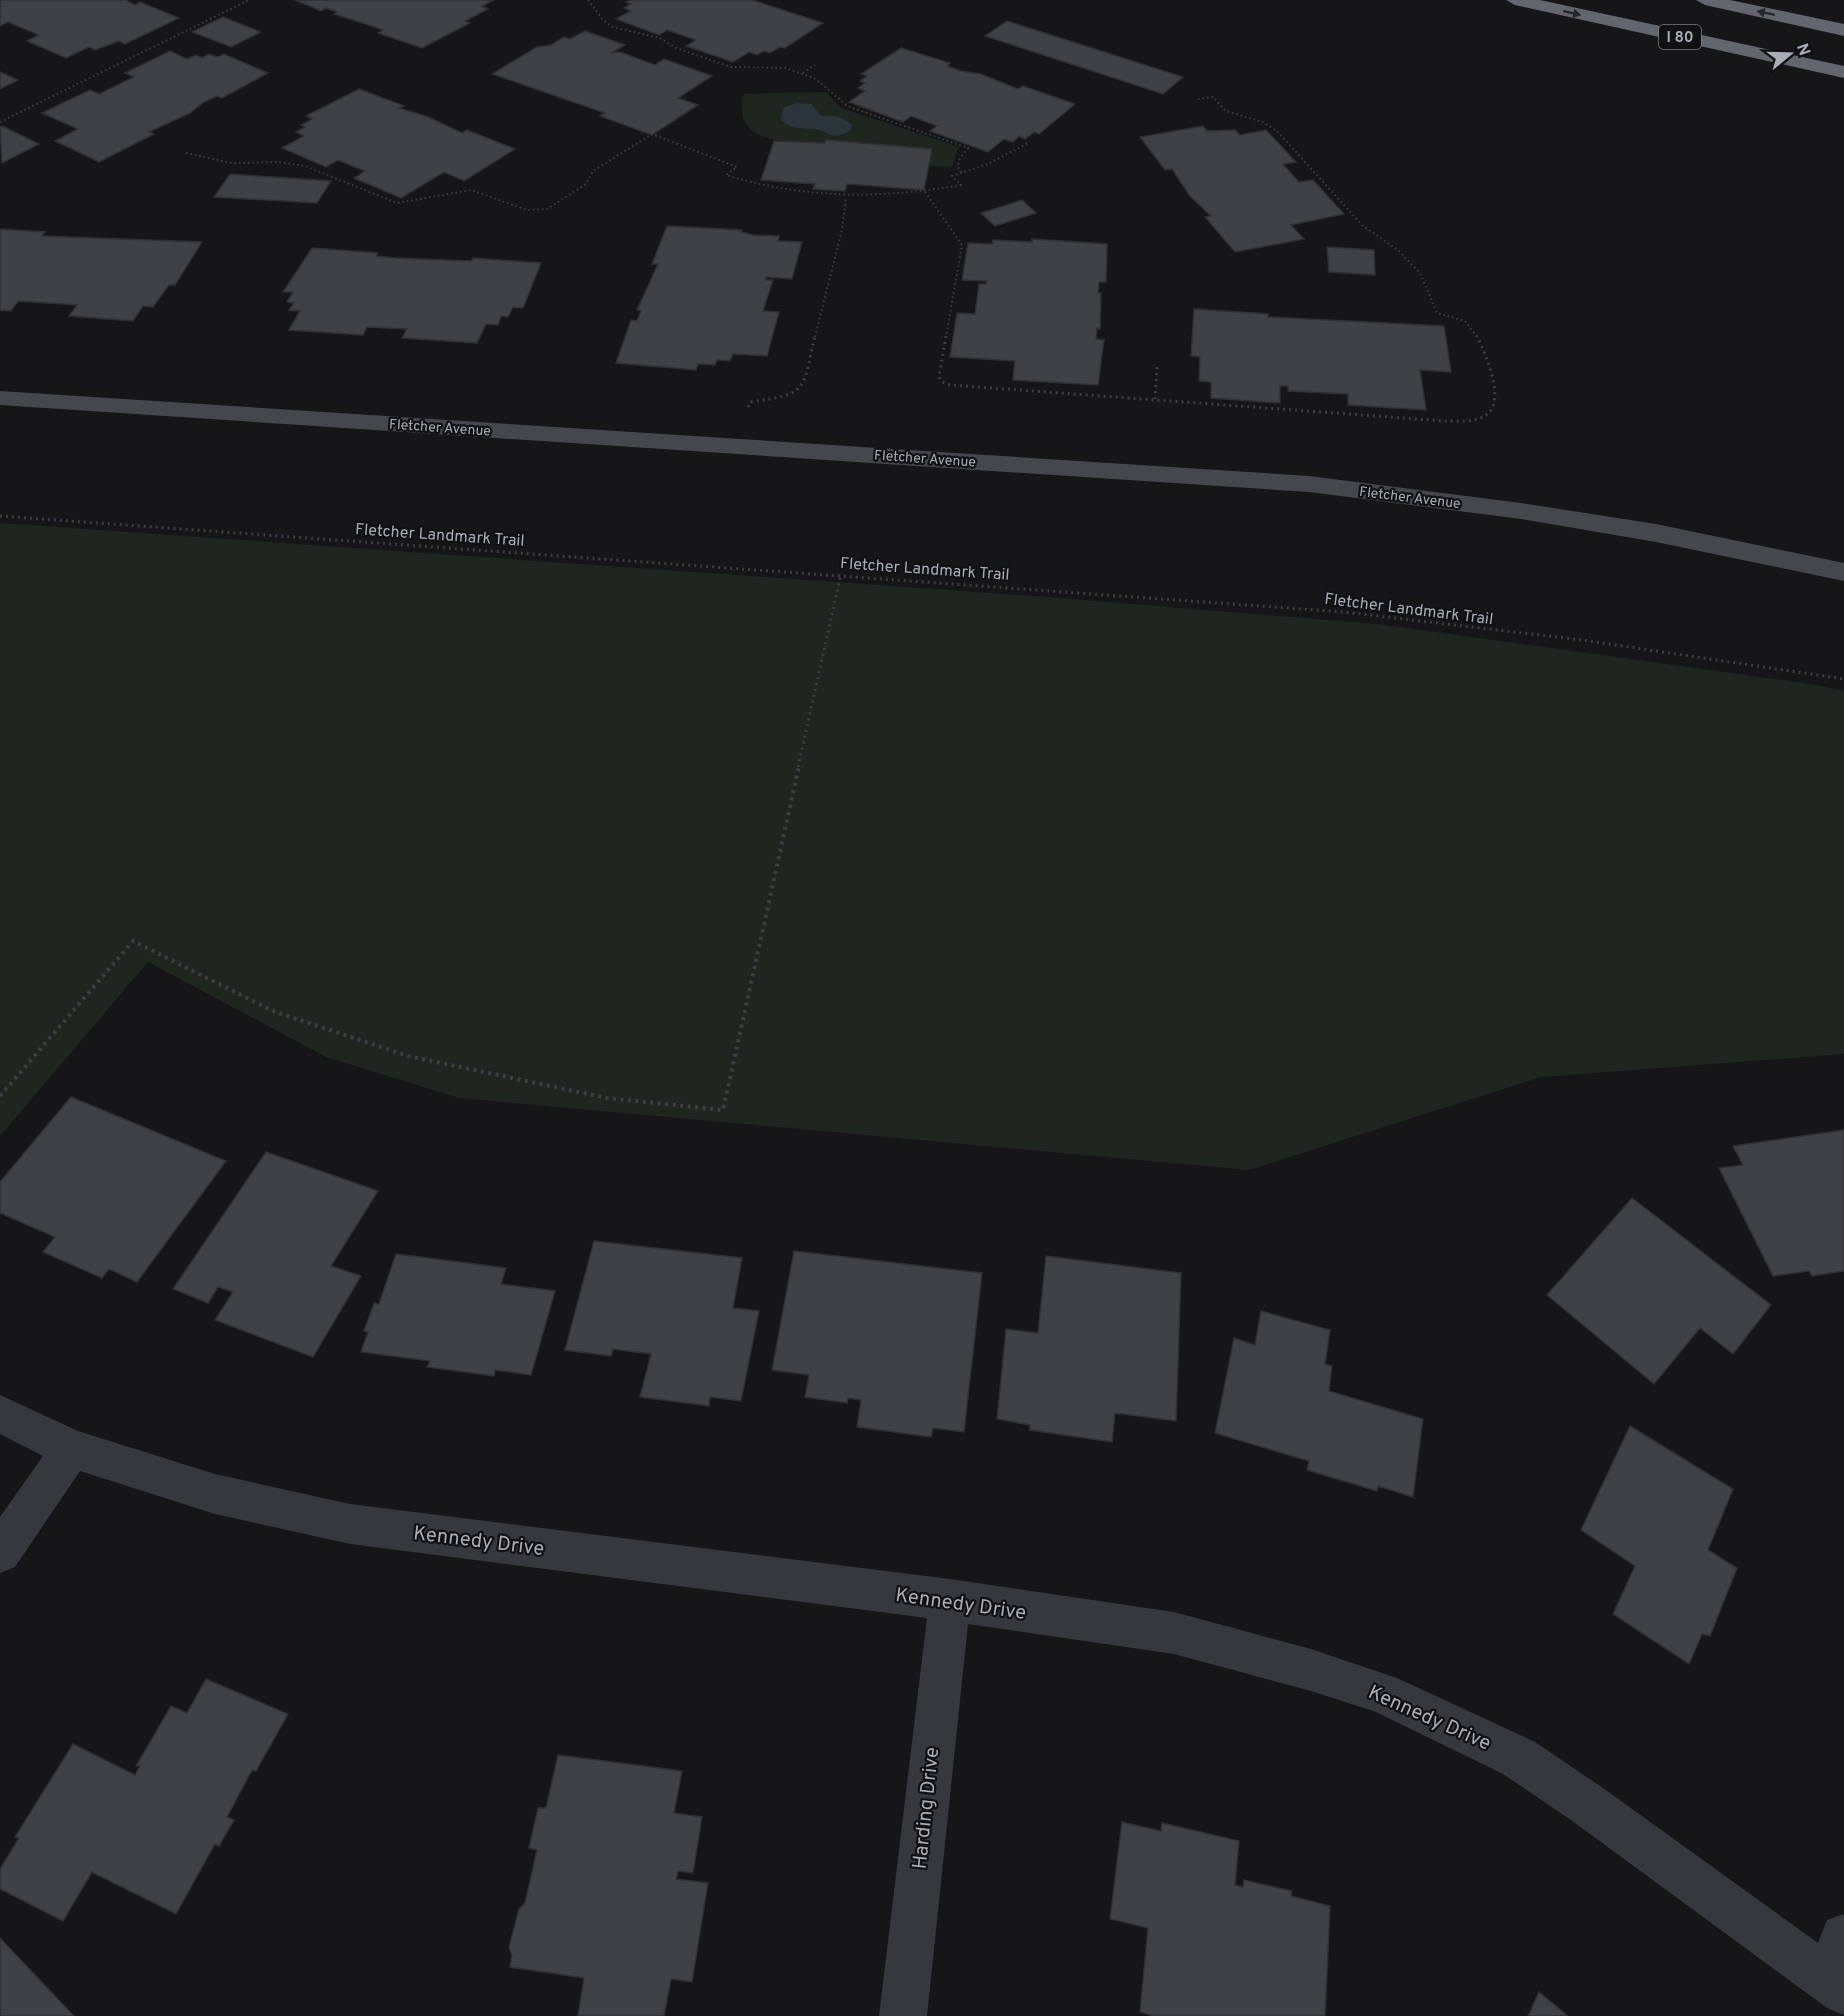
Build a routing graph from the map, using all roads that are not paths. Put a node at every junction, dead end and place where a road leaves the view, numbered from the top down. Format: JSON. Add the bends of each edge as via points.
{"nodes":[{"id":1,"x":1515,"y":0,"type":"edge"},
{"id":2,"x":1705,"y":0,"type":"edge"},
{"id":3,"x":1844,"y":30,"type":"edge"},
{"id":4,"x":1844,"y":72,"type":"edge"},
{"id":5,"x":0,"y":398,"type":"edge"},
{"id":6,"x":1844,"y":572,"type":"edge"},
{"id":7,"x":0,"y":1414,"type":"edge"},
{"id":8,"x":72,"y":1449,"type":"junction"},
{"id":9,"x":0,"y":1552,"type":"edge"},
{"id":10,"x":950,"y":1600,"type":"junction"},
{"id":11,"x":1844,"y":1937,"type":"edge"},
{"id":12,"x":1836,"y":1985,"type":"edge"},
{"id":13,"x":903,"y":2016,"type":"edge"}],
"edges":[{"from":1,"to":4,"type":"highway","number":"I 80","one_way":true},
{"from":3,"to":2,"type":"highway","one_way":true},
{"from":5,"to":6,"type":"main road","name":"Fletcher Avenue","via":[[1309,484],[1656,533]]},
{"from":7,"to":8,"type":"street","name":"Kennedy Drive"},
{"from":8,"to":9,"type":"street"},
{"from":8,"to":10,"type":"street","name":"Kennedy Drive","via":[[215,1494],[350,1524]]},
{"from":10,"to":12,"type":"street","name":"Kennedy Drive","via":[[1174,1633],[1382,1693],[1519,1758]]},
{"from":10,"to":13,"type":"street","name":"Harding Drive"},
{"from":11,"to":12,"type":"street"}]}
